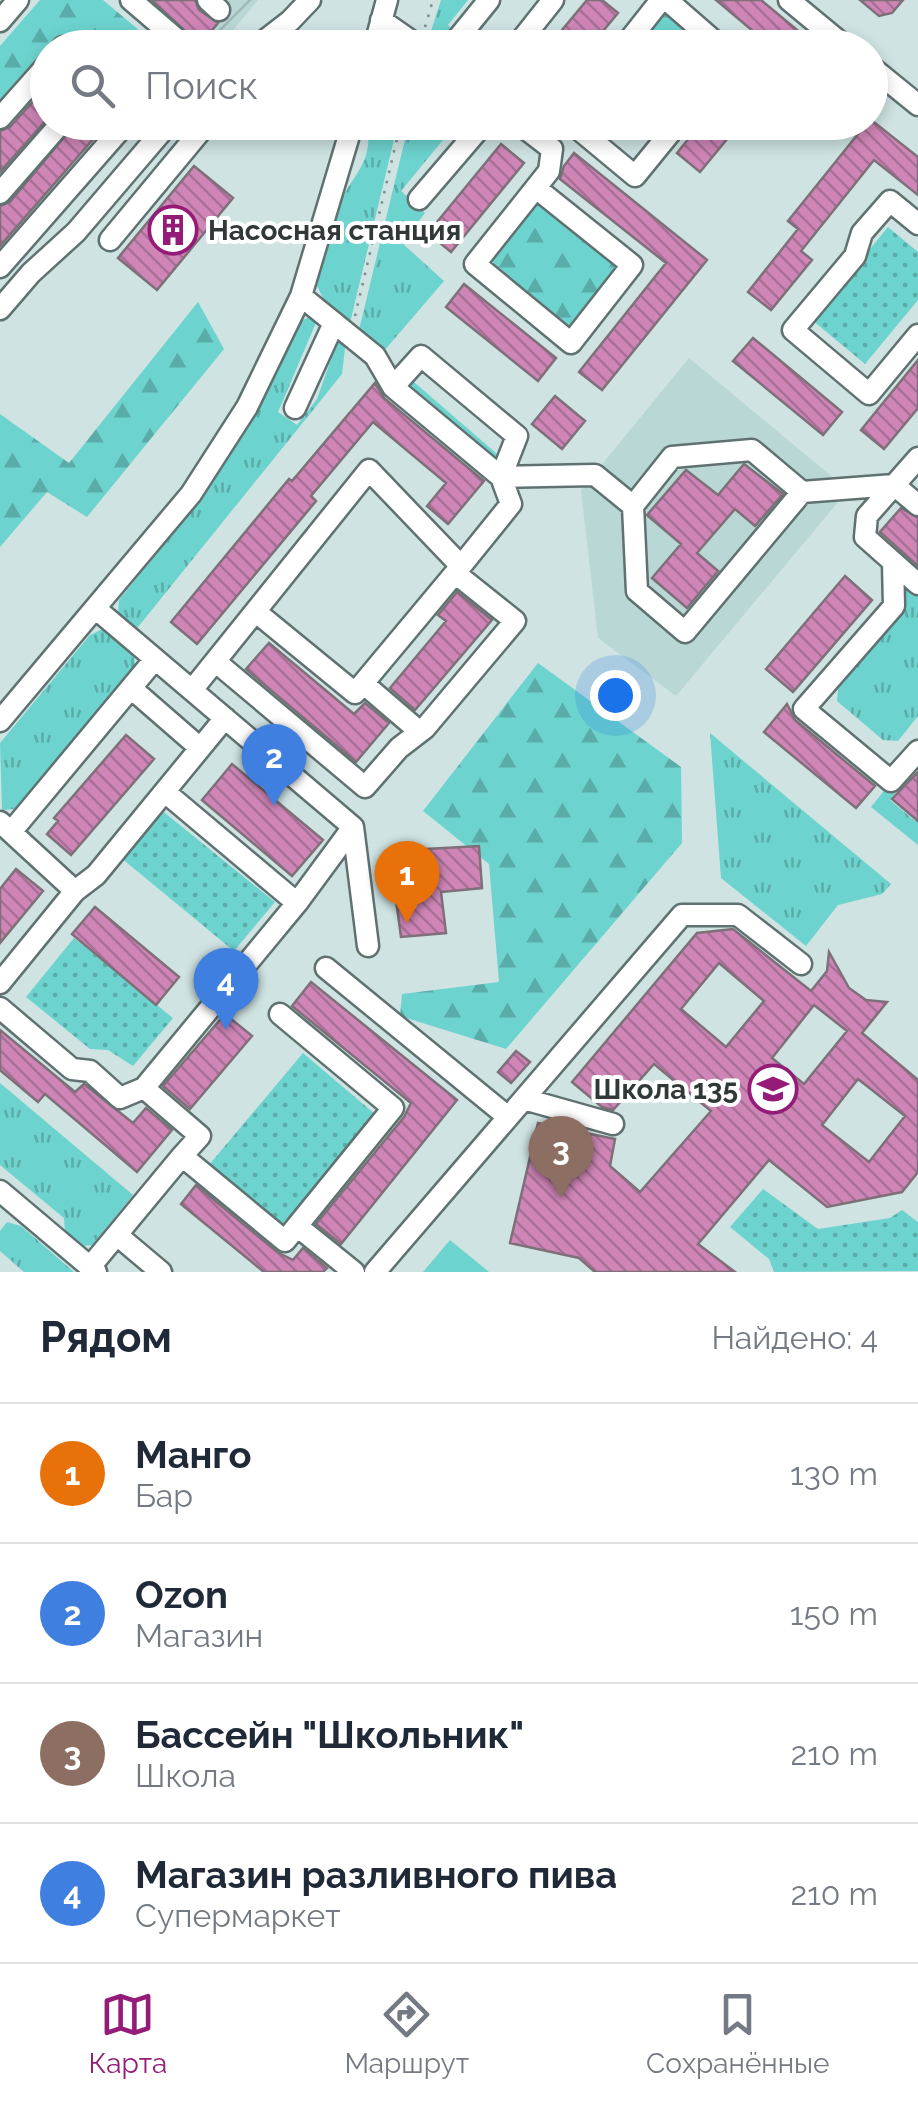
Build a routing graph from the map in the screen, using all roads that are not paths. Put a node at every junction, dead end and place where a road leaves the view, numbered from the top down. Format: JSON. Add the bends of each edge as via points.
{"nodes":[{"id":1,"x":18,"y":0,"type":"edge"},
{"id":2,"x":130,"y":0,"type":"edge"},
{"id":3,"x":489,"y":0,"type":"edge"},
{"id":4,"x":553,"y":0,"type":"edge"},
{"id":5,"x":664,"y":0,"type":"edge"},
{"id":6,"x":788,"y":0,"type":"edge"},
{"id":7,"x":307,"y":4,"type":"edge"},
{"id":8,"x":384,"y":10,"type":"edge"},
{"id":9,"x":0,"y":20,"type":"edge"},
{"id":10,"x":166,"y":30,"type":"edge"},
{"id":11,"x":276,"y":30,"type":"edge"},
{"id":12,"x":286,"y":30,"type":"edge"},
{"id":13,"x":403,"y":30,"type":"edge"},
{"id":14,"x":465,"y":30,"type":"edge"},
{"id":15,"x":529,"y":30,"type":"edge"},
{"id":16,"x":638,"y":30,"type":"edge"},
{"id":17,"x":700,"y":30,"type":"edge"},
{"id":18,"x":825,"y":30,"type":"edge"},
{"id":19,"x":888,"y":81,"type":"edge"},
{"id":20,"x":30,"y":84,"type":"edge"},
{"id":21,"x":918,"y":105,"type":"edge"},
{"id":22,"x":0,"y":118,"type":"edge"},
{"id":23,"x":46,"y":140,"type":"edge"},
{"id":24,"x":111,"y":140,"type":"edge"},
{"id":25,"x":155,"y":140,"type":"edge"},
{"id":26,"x":193,"y":140,"type":"edge"},
{"id":27,"x":348,"y":140,"type":"edge"},
{"id":28,"x":470,"y":140,"type":"edge"},
{"id":29,"x":540,"y":140,"type":"edge"},
{"id":30,"x":557,"y":140,"type":"edge"},
{"id":31,"x":590,"y":140,"type":"edge"},
{"id":32,"x":664,"y":140,"type":"edge"},
{"id":33,"x":552,"y":150,"type":"junction"},
{"id":34,"x":536,"y":188,"type":"junction"},
{"id":35,"x":0,"y":193,"type":"edge"},
{"id":36,"x":419,"y":199,"type":"dead end"},
{"id":37,"x":918,"y":224,"type":"edge"},
{"id":38,"x":110,"y":240,"type":"dead end"},
{"id":39,"x":0,"y":267,"type":"edge"},
{"id":40,"x":300,"y":296,"type":"junction"},
{"id":41,"x":0,"y":309,"type":"edge"},
{"id":42,"x":342,"y":330,"type":"junction"},
{"id":43,"x":918,"y":335,"type":"edge"},
{"id":44,"x":393,"y":387,"type":"junction"},
{"id":45,"x":294,"y":408,"type":"dead end"},
{"id":46,"x":918,"y":458,"type":"edge"},
{"id":47,"x":501,"y":477,"type":"junction"},
{"id":48,"x":894,"y":485,"type":"junction"},
{"id":49,"x":802,"y":492,"type":"junction"},
{"id":50,"x":918,"y":505,"type":"edge"},
{"id":51,"x":633,"y":506,"type":"junction"},
{"id":52,"x":892,"y":562,"type":"junction"},
{"id":53,"x":458,"y":569,"type":"junction"},
{"id":54,"x":918,"y":584,"type":"edge"},
{"id":55,"x":95,"y":608,"type":"junction"},
{"id":56,"x":256,"y":612,"type":"junction"},
{"id":57,"x":155,"y":659,"type":"junction"},
{"id":58,"x":216,"y":662,"type":"junction"},
{"id":59,"x":364,"y":684,"type":"junction"},
{"id":60,"x":131,"y":688,"type":"junction"},
{"id":61,"x":192,"y":690,"type":"junction"},
{"id":62,"x":225,"y":718,"type":"junction"},
{"id":63,"x":0,"y":721,"type":"edge"},
{"id":64,"x":420,"y":732,"type":"junction"},
{"id":65,"x":200,"y":748,"type":"junction"},
{"id":66,"x":918,"y":752,"type":"edge"},
{"id":67,"x":165,"y":792,"type":"junction"},
{"id":68,"x":354,"y":826,"type":"junction"},
{"id":69,"x":6,"y":827,"type":"edge"},
{"id":70,"x":76,"y":891,"type":"junction"},
{"id":71,"x":296,"y":903,"type":"junction"},
{"id":72,"x":368,"y":946,"type":"dead end"},
{"id":73,"x":801,"y":964,"type":"dead end"},
{"id":74,"x":326,"y":968,"type":"dead end"},
{"id":75,"x":0,"y":982,"type":"edge"},
{"id":76,"x":0,"y":1008,"type":"edge"},
{"id":77,"x":280,"y":1014,"type":"dead end"},
{"id":78,"x":144,"y":1088,"type":"junction"},
{"id":79,"x":524,"y":1099,"type":"junction"},
{"id":80,"x":508,"y":1117,"type":"junction"},
{"id":81,"x":613,"y":1124,"type":"dead end"},
{"id":82,"x":182,"y":1156,"type":"junction"},
{"id":83,"x":5,"y":1204,"type":"edge"},
{"id":84,"x":297,"y":1226,"type":"junction"},
{"id":85,"x":117,"y":1235,"type":"junction"},
{"id":86,"x":93,"y":1270,"type":"edge"},
{"id":87,"x":161,"y":1272,"type":"edge"},
{"id":88,"x":354,"y":1272,"type":"edge"},
{"id":89,"x":374,"y":1272,"type":"edge"}],
"edges":[{"from":1,"to":9,"type":"street"},
{"from":2,"to":10,"type":"street"},
{"from":3,"to":14,"type":"street"},
{"from":4,"to":15,"type":"street"},
{"from":5,"to":16,"type":"street"},
{"from":5,"to":17,"type":"street"},
{"from":6,"to":18,"type":"street"},
{"from":7,"to":11,"type":"street"},
{"from":7,"to":12,"type":"street"},
{"from":8,"to":13,"type":"street"},
{"from":19,"to":21,"type":"street"},
{"from":20,"to":22,"type":"street"},
{"from":23,"to":35,"type":"street"},
{"from":24,"to":39,"type":"street"},
{"from":25,"to":41,"type":"street"},
{"from":26,"to":38,"type":"street"},
{"from":27,"to":40,"type":"street"},
{"from":28,"to":36,"type":"street"},
{"from":29,"to":33,"type":"street"},
{"from":30,"to":33,"type":"street"},
{"from":31,"to":32,"type":"street","via":[[635,176]]},
{"from":33,"to":34,"type":"street"},
{"from":34,"to":34,"type":"street","via":[[475,264],[571,343],[632,265]]},
{"from":37,"to":43,"type":"street","via":[[890,201],[862,233],[855,256],[793,330],[869,394]]},
{"from":40,"to":42,"type":"street"},
{"from":40,"to":55,"type":"street","via":[[247,407],[191,494]]},
{"from":42,"to":44,"type":"street","via":[[375,356]]},
{"from":42,"to":45,"type":"street"},
{"from":44,"to":47,"type":"street"},
{"from":44,"to":47,"type":"street","via":[[421,356],[503,424],[516,436]]},
{"from":46,"to":48,"type":"street"},
{"from":47,"to":51,"type":"street","via":[[595,475]]},
{"from":47,"to":53,"type":"street","via":[[512,504]]},
{"from":48,"to":49,"type":"street"},
{"from":48,"to":50,"type":"street"},
{"from":48,"to":52,"type":"street","via":[[866,516],[865,538]]},
{"from":49,"to":51,"type":"street","via":[[752,450],[672,457]]},
{"from":49,"to":51,"type":"street","via":[[685,632],[637,591]]},
{"from":52,"to":54,"type":"street"},
{"from":52,"to":66,"type":"street","via":[[894,606],[804,709],[891,782]]},
{"from":53,"to":56,"type":"street","via":[[369,470]]},
{"from":53,"to":59,"type":"street"},
{"from":53,"to":64,"type":"street","via":[[515,621]]},
{"from":55,"to":57,"type":"street"},
{"from":55,"to":63,"type":"street"},
{"from":56,"to":58,"type":"street"},
{"from":56,"to":59,"type":"street","via":[[355,693]]},
{"from":57,"to":60,"type":"street"},
{"from":57,"to":61,"type":"street"},
{"from":58,"to":61,"type":"street"},
{"from":58,"to":64,"type":"street","via":[[365,787]]},
{"from":59,"to":64,"type":"street"},
{"from":60,"to":65,"type":"street"},
{"from":60,"to":69,"type":"street"},
{"from":61,"to":62,"type":"street"},
{"from":62,"to":65,"type":"street"},
{"from":62,"to":68,"type":"street"},
{"from":65,"to":67,"type":"street"},
{"from":67,"to":70,"type":"street"},
{"from":67,"to":71,"type":"street"},
{"from":68,"to":71,"type":"street"},
{"from":68,"to":72,"type":"street"},
{"from":69,"to":70,"type":"street"},
{"from":70,"to":75,"type":"street"},
{"from":71,"to":78,"type":"street"},
{"from":73,"to":79,"type":"street","via":[[738,914],[682,915]]},
{"from":74,"to":80,"type":"street"},
{"from":76,"to":78,"type":"street","via":[[72,1070],[90,1072],[120,1098]]},
{"from":77,"to":84,"type":"street","via":[[393,1108]]},
{"from":78,"to":82,"type":"street","via":[[200,1136]]},
{"from":79,"to":80,"type":"street"},
{"from":79,"to":81,"type":"street"},
{"from":80,"to":89,"type":"street"},
{"from":82,"to":84,"type":"street","via":[[285,1241]]},
{"from":82,"to":85,"type":"street"},
{"from":83,"to":86,"type":"street"},
{"from":84,"to":88,"type":"street"},
{"from":85,"to":86,"type":"street"},
{"from":85,"to":87,"type":"street"}]}
